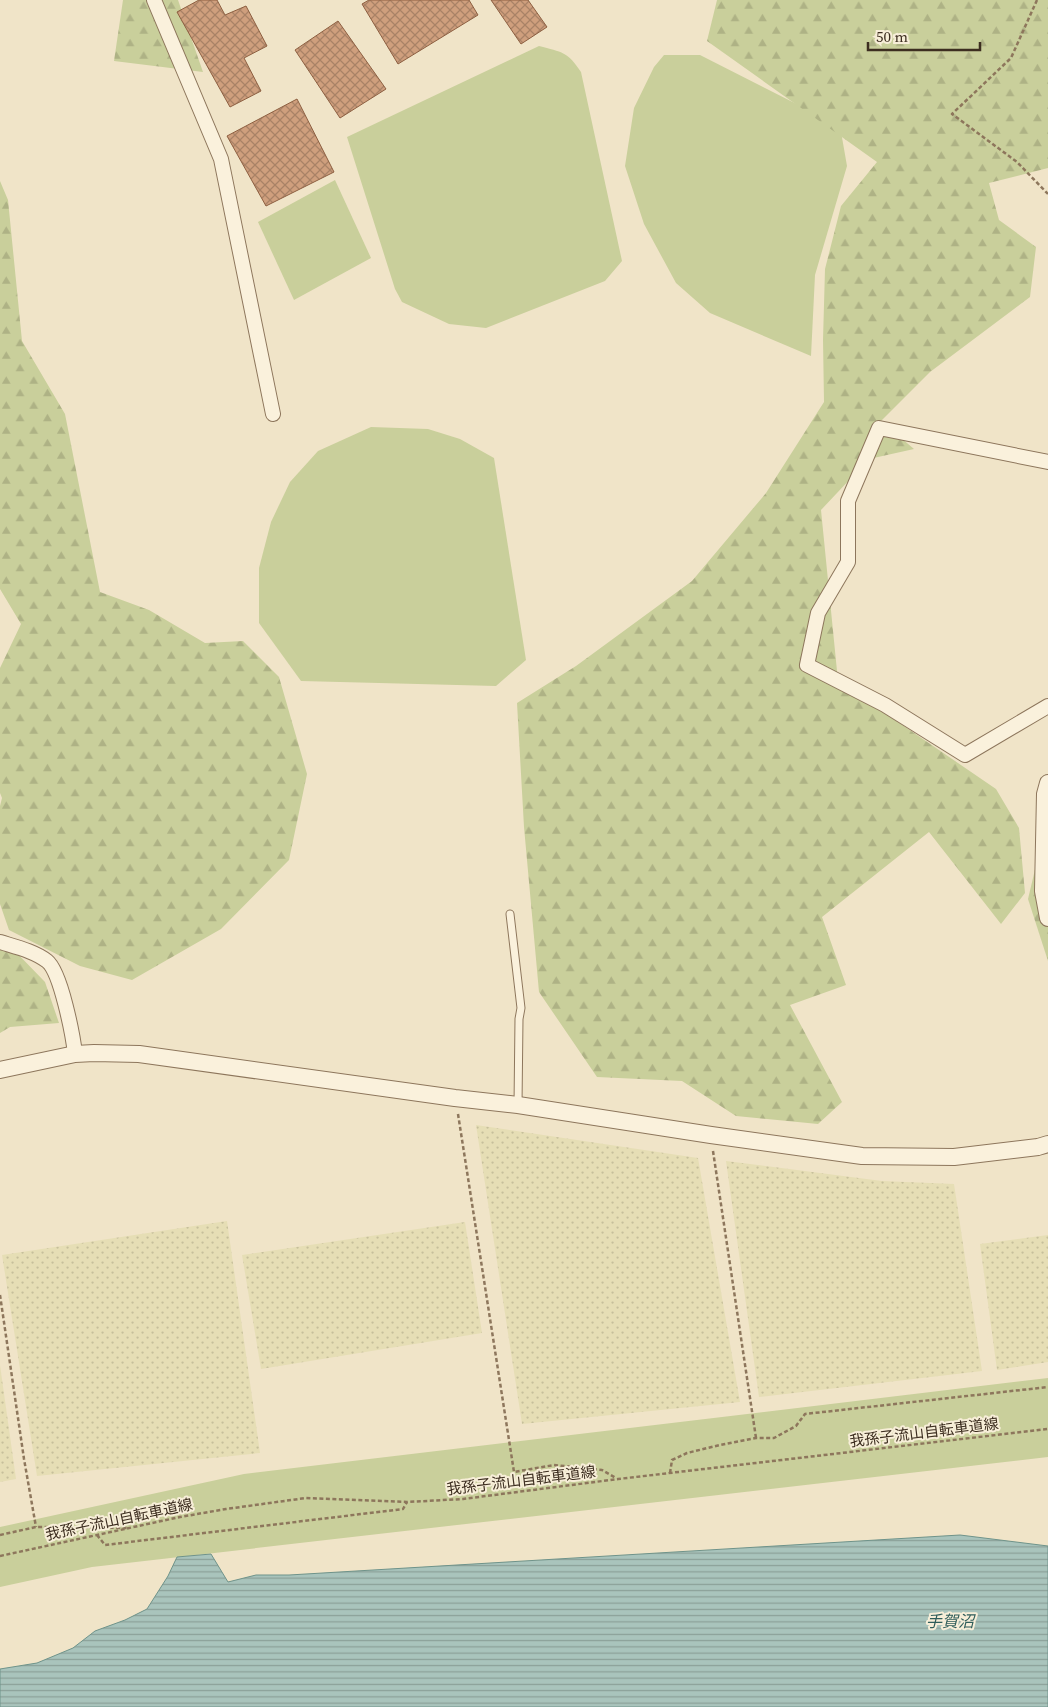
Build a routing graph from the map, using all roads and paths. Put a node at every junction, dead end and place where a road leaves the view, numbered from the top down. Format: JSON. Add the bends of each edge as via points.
{"nodes":[{"id":1,"x":154,"y":0,"type":"edge"},
{"id":2,"x":1038,"y":0,"type":"edge"},
{"id":3,"x":1048,"y":194,"type":"edge"},
{"id":4,"x":273,"y":414,"type":"dead end"},
{"id":5,"x":1048,"y":462,"type":"edge"},
{"id":6,"x":1048,"y":706,"type":"edge"},
{"id":7,"x":1048,"y":783,"type":"edge"},
{"id":8,"x":510,"y":914,"type":"dead end"},
{"id":9,"x":1048,"y":918,"type":"edge"},
{"id":10,"x":0,"y":942,"type":"edge"},
{"id":11,"x":76,"y":1054,"type":"junction"},
{"id":12,"x":0,"y":1070,"type":"edge"},
{"id":13,"x":455,"y":1098,"type":"junction"},
{"id":14,"x":518,"y":1105,"type":"junction"},
{"id":15,"x":711,"y":1135,"type":"junction"},
{"id":16,"x":1048,"y":1144,"type":"edge"},
{"id":17,"x":0,"y":1295,"type":"edge"},
{"id":18,"x":1048,"y":1387,"type":"edge"},
{"id":19,"x":1048,"y":1429,"type":"edge"},
{"id":20,"x":756,"y":1438,"type":"junction"},
{"id":21,"x":670,"y":1473,"type":"junction"},
{"id":22,"x":618,"y":1479,"type":"junction"},
{"id":23,"x":407,"y":1502,"type":"junction"},
{"id":24,"x":36,"y":1528,"type":"junction"},
{"id":25,"x":133,"y":1528,"type":"junction"},
{"id":26,"x":0,"y":1535,"type":"edge"},
{"id":27,"x":97,"y":1535,"type":"junction"},
{"id":28,"x":0,"y":1556,"type":"edge"}],
"edges":[{"from":1,"to":4,"type":"street","via":[[221,159]]},
{"from":2,"to":3,"type":"path","via":[[1011,58],[952,114],[1017,162]]},
{"from":5,"to":6,"type":"street","via":[[879,428],[848,501],[848,562],[818,613],[807,665],[885,705],[965,755]]},
{"from":7,"to":9,"type":"street","via":[[1043,891]]},
{"from":8,"to":14,"type":"lane","via":[[521,1008]]},
{"from":10,"to":11,"type":"street","via":[[29,951],[49,962],[60,985]]},
{"from":11,"to":12,"type":"street"},
{"from":11,"to":13,"type":"street","via":[[139,1054]]},
{"from":13,"to":14,"type":"street"},
{"from":13,"to":22,"type":"path","via":[[514,1472],[554,1465],[602,1470]]},
{"from":14,"to":15,"type":"street"},
{"from":15,"to":16,"type":"street","via":[[862,1156],[954,1157]]},
{"from":15,"to":20,"type":"path"},
{"from":17,"to":24,"type":"path"},
{"from":18,"to":20,"type":"path","via":[[805,1414],[796,1426],[774,1438]]},
{"from":19,"to":21,"type":"path","name":"我孫子流山自転車道線"},
{"from":20,"to":21,"type":"path","via":[[687,1453],[672,1460]]},
{"from":21,"to":22,"type":"path","name":"我孫子流山自転車道線"},
{"from":22,"to":23,"type":"path","name":"我孫子流山自転車道線","via":[[463,1499]]},
{"from":23,"to":25,"type":"path","name":"我孫子流山自転車道線","via":[[306,1498],[226,1508]]},
{"from":23,"to":27,"type":"path","via":[[403,1509],[105,1545]]},
{"from":24,"to":25,"type":"path"},
{"from":24,"to":26,"type":"path"},
{"from":25,"to":27,"type":"path","name":"我孫子流山自転車道線"},
{"from":27,"to":28,"type":"path","name":"我孫子流山自転車道線"}]}
